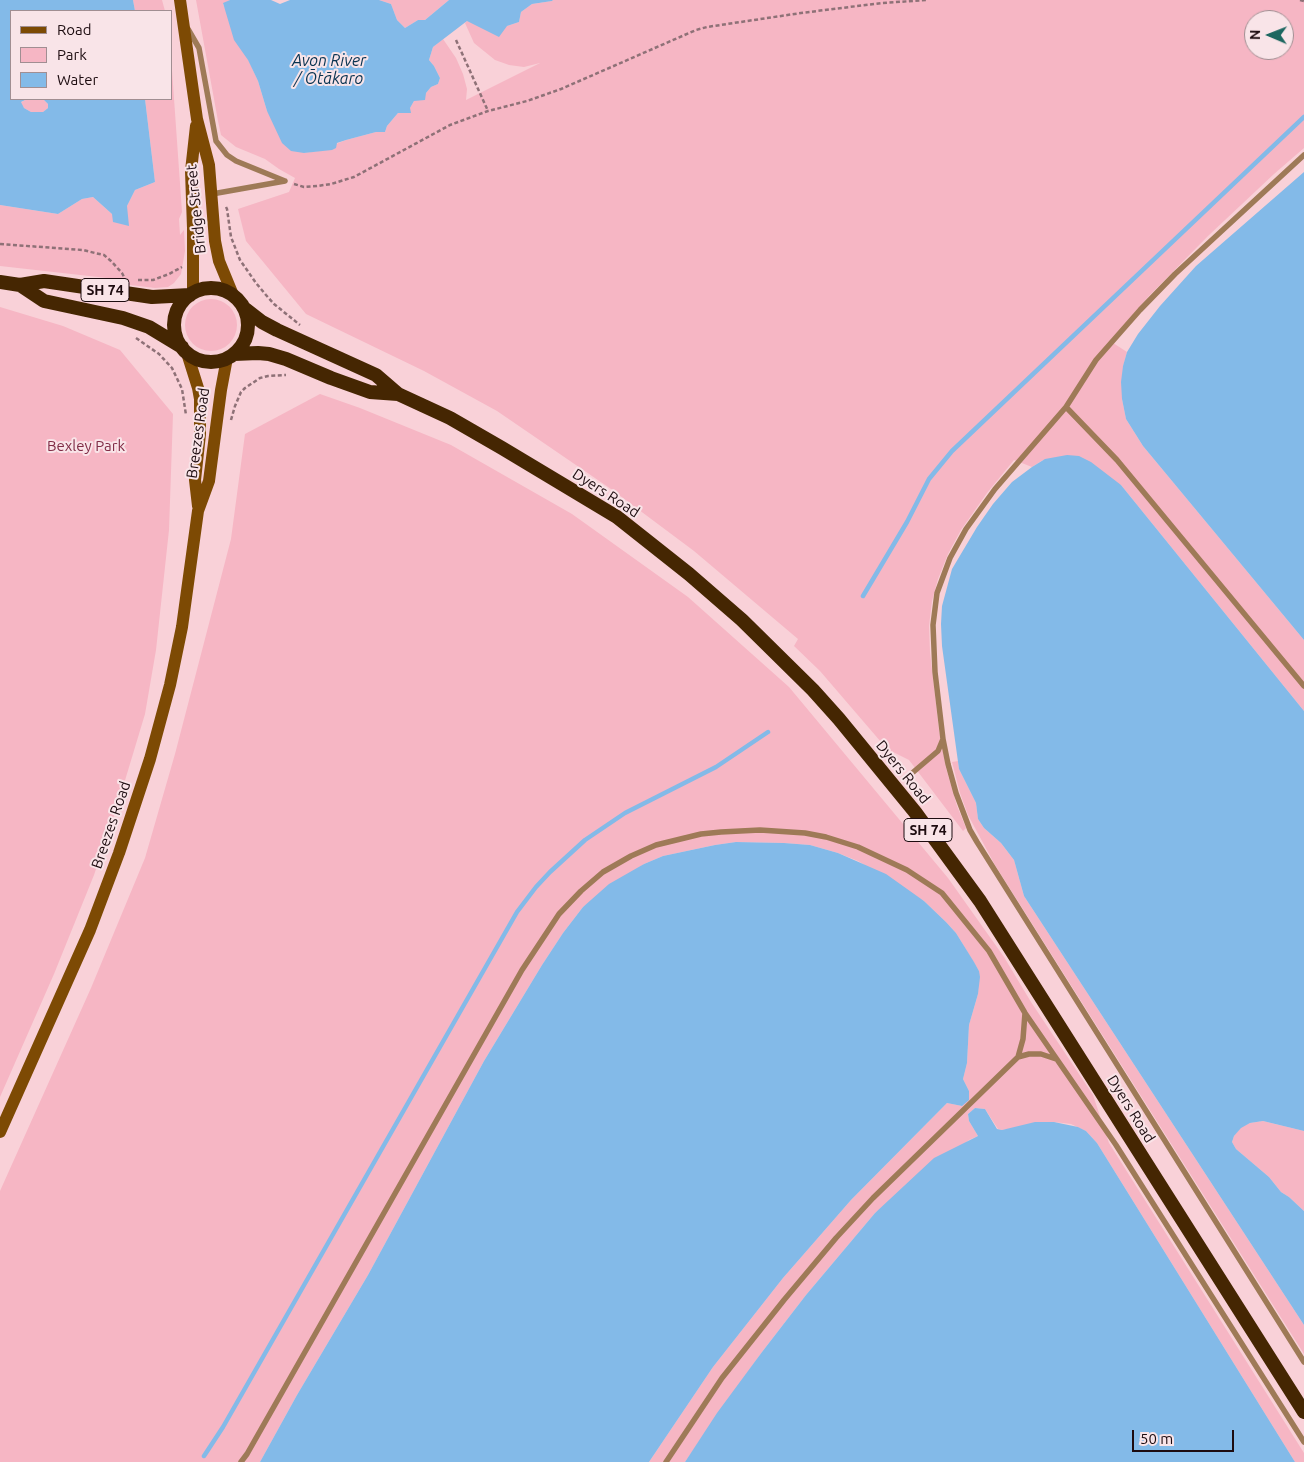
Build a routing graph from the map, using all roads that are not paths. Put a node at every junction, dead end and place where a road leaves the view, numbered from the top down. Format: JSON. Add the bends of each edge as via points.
{"nodes":[{"id":1,"x":180,"y":0,"type":"edge"},
{"id":2,"x":184,"y":23,"type":"junction"},
{"id":3,"x":197,"y":119,"type":"junction"},
{"id":4,"x":1304,"y":155,"type":"edge"},
{"id":5,"x":212,"y":194,"type":"junction"},
{"id":6,"x":0,"y":282,"type":"edge"},
{"id":7,"x":20,"y":286,"type":"junction"},
{"id":8,"x":191,"y":294,"type":"junction"},
{"id":9,"x":232,"y":295,"type":"junction"},
{"id":10,"x":244,"y":308,"type":"junction"},
{"id":11,"x":185,"y":350,"type":"junction"},
{"id":12,"x":230,"y":356,"type":"junction"},
{"id":13,"x":398,"y":394,"type":"junction"},
{"id":14,"x":1066,"y":407,"type":"junction"},
{"id":15,"x":198,"y":512,"type":"junction"},
{"id":16,"x":1304,"y":686,"type":"edge"},
{"id":17,"x":943,"y":739,"type":"junction"},
{"id":18,"x":911,"y":774,"type":"dead end"},
{"id":19,"x":1025,"y":1013,"type":"junction"},
{"id":20,"x":1018,"y":1058,"type":"junction"},
{"id":21,"x":1056,"y":1059,"type":"junction"},
{"id":22,"x":0,"y":1132,"type":"edge"},
{"id":23,"x":1304,"y":1362,"type":"edge"},
{"id":24,"x":1304,"y":1412,"type":"edge"},
{"id":25,"x":1304,"y":1442,"type":"edge"},
{"id":26,"x":241,"y":1462,"type":"edge"},
{"id":27,"x":666,"y":1462,"type":"edge"}],
"edges":[{"from":1,"to":2,"type":"main road","name":"Bridge Street"},
{"from":2,"to":3,"type":"main road","name":"Bridge Street"},
{"from":2,"to":5,"type":"lane","via":[[199,48],[216,141],[236,162],[285,181]]},
{"from":3,"to":5,"type":"main road","name":"Bridge Street","via":[[209,165]]},
{"from":3,"to":8,"type":"main road","name":"Bridge Street","via":[[191,171]]},
{"from":4,"to":14,"type":"lane","via":[[1140,310],[1096,360]]},
{"from":5,"to":9,"type":"main road","name":"Bridge Street","via":[[215,241]]},
{"from":6,"to":7,"type":"highway","number":"SH 74"},
{"from":7,"to":8,"type":"highway","number":"SH 74","via":[[44,281],[152,297]]},
{"from":7,"to":11,"type":"highway","number":"SH 74","via":[[44,301],[149,327]]},
{"from":8,"to":9,"type":"highway","number":"SH 74","via":[[209,288]]},
{"from":8,"to":11,"type":"highway","via":[[180,306],[175,319],[176,334]]},
{"from":9,"to":10,"type":"highway","number":"SH 74"},
{"from":10,"to":12,"type":"highway","via":[[247,333],[240,348]]},
{"from":10,"to":13,"type":"highway","name":"Dyers Road","number":"SH 74","via":[[277,330],[376,374]]},
{"from":11,"to":12,"type":"highway","number":"SH 74","via":[[199,360],[213,362]]},
{"from":11,"to":15,"type":"main road","name":"Breezes Road","via":[[200,399],[195,480]]},
{"from":12,"to":13,"type":"highway","name":"Dyers Road","number":"SH 74","via":[[258,352],[269,354],[370,392]]},
{"from":12,"to":15,"type":"main road","name":"Breezes Road","via":[[221,390],[209,481]]},
{"from":13,"to":24,"type":"highway","name":"Dyers Road","number":"SH 74","via":[[450,418],[617,517],[742,620],[833,712],[915,812],[980,901]]},
{"from":14,"to":16,"type":"lane","via":[[1117,460]]},
{"from":14,"to":17,"type":"lane","via":[[994,489],[958,543],[943,575],[933,625]]},
{"from":15,"to":22,"type":"main road","name":"Breezes Road","via":[[182,627],[150,759],[90,930]]},
{"from":17,"to":18,"type":"lane","via":[[938,751]]},
{"from":17,"to":23,"type":"lane","via":[[956,793],[970,830]]},
{"from":19,"to":20,"type":"lane"},
{"from":19,"to":21,"type":"lane"},
{"from":19,"to":26,"type":"lane","via":[[989,952],[942,893],[907,870],[858,847],[805,833],[741,830],[701,834],[656,845],[603,872],[559,914],[522,970]]},
{"from":20,"to":21,"type":"lane","via":[[1041,1054]]},
{"from":20,"to":27,"type":"lane","via":[[836,1238],[722,1378]]},
{"from":21,"to":25,"type":"lane","via":[[1116,1145]]}]}
